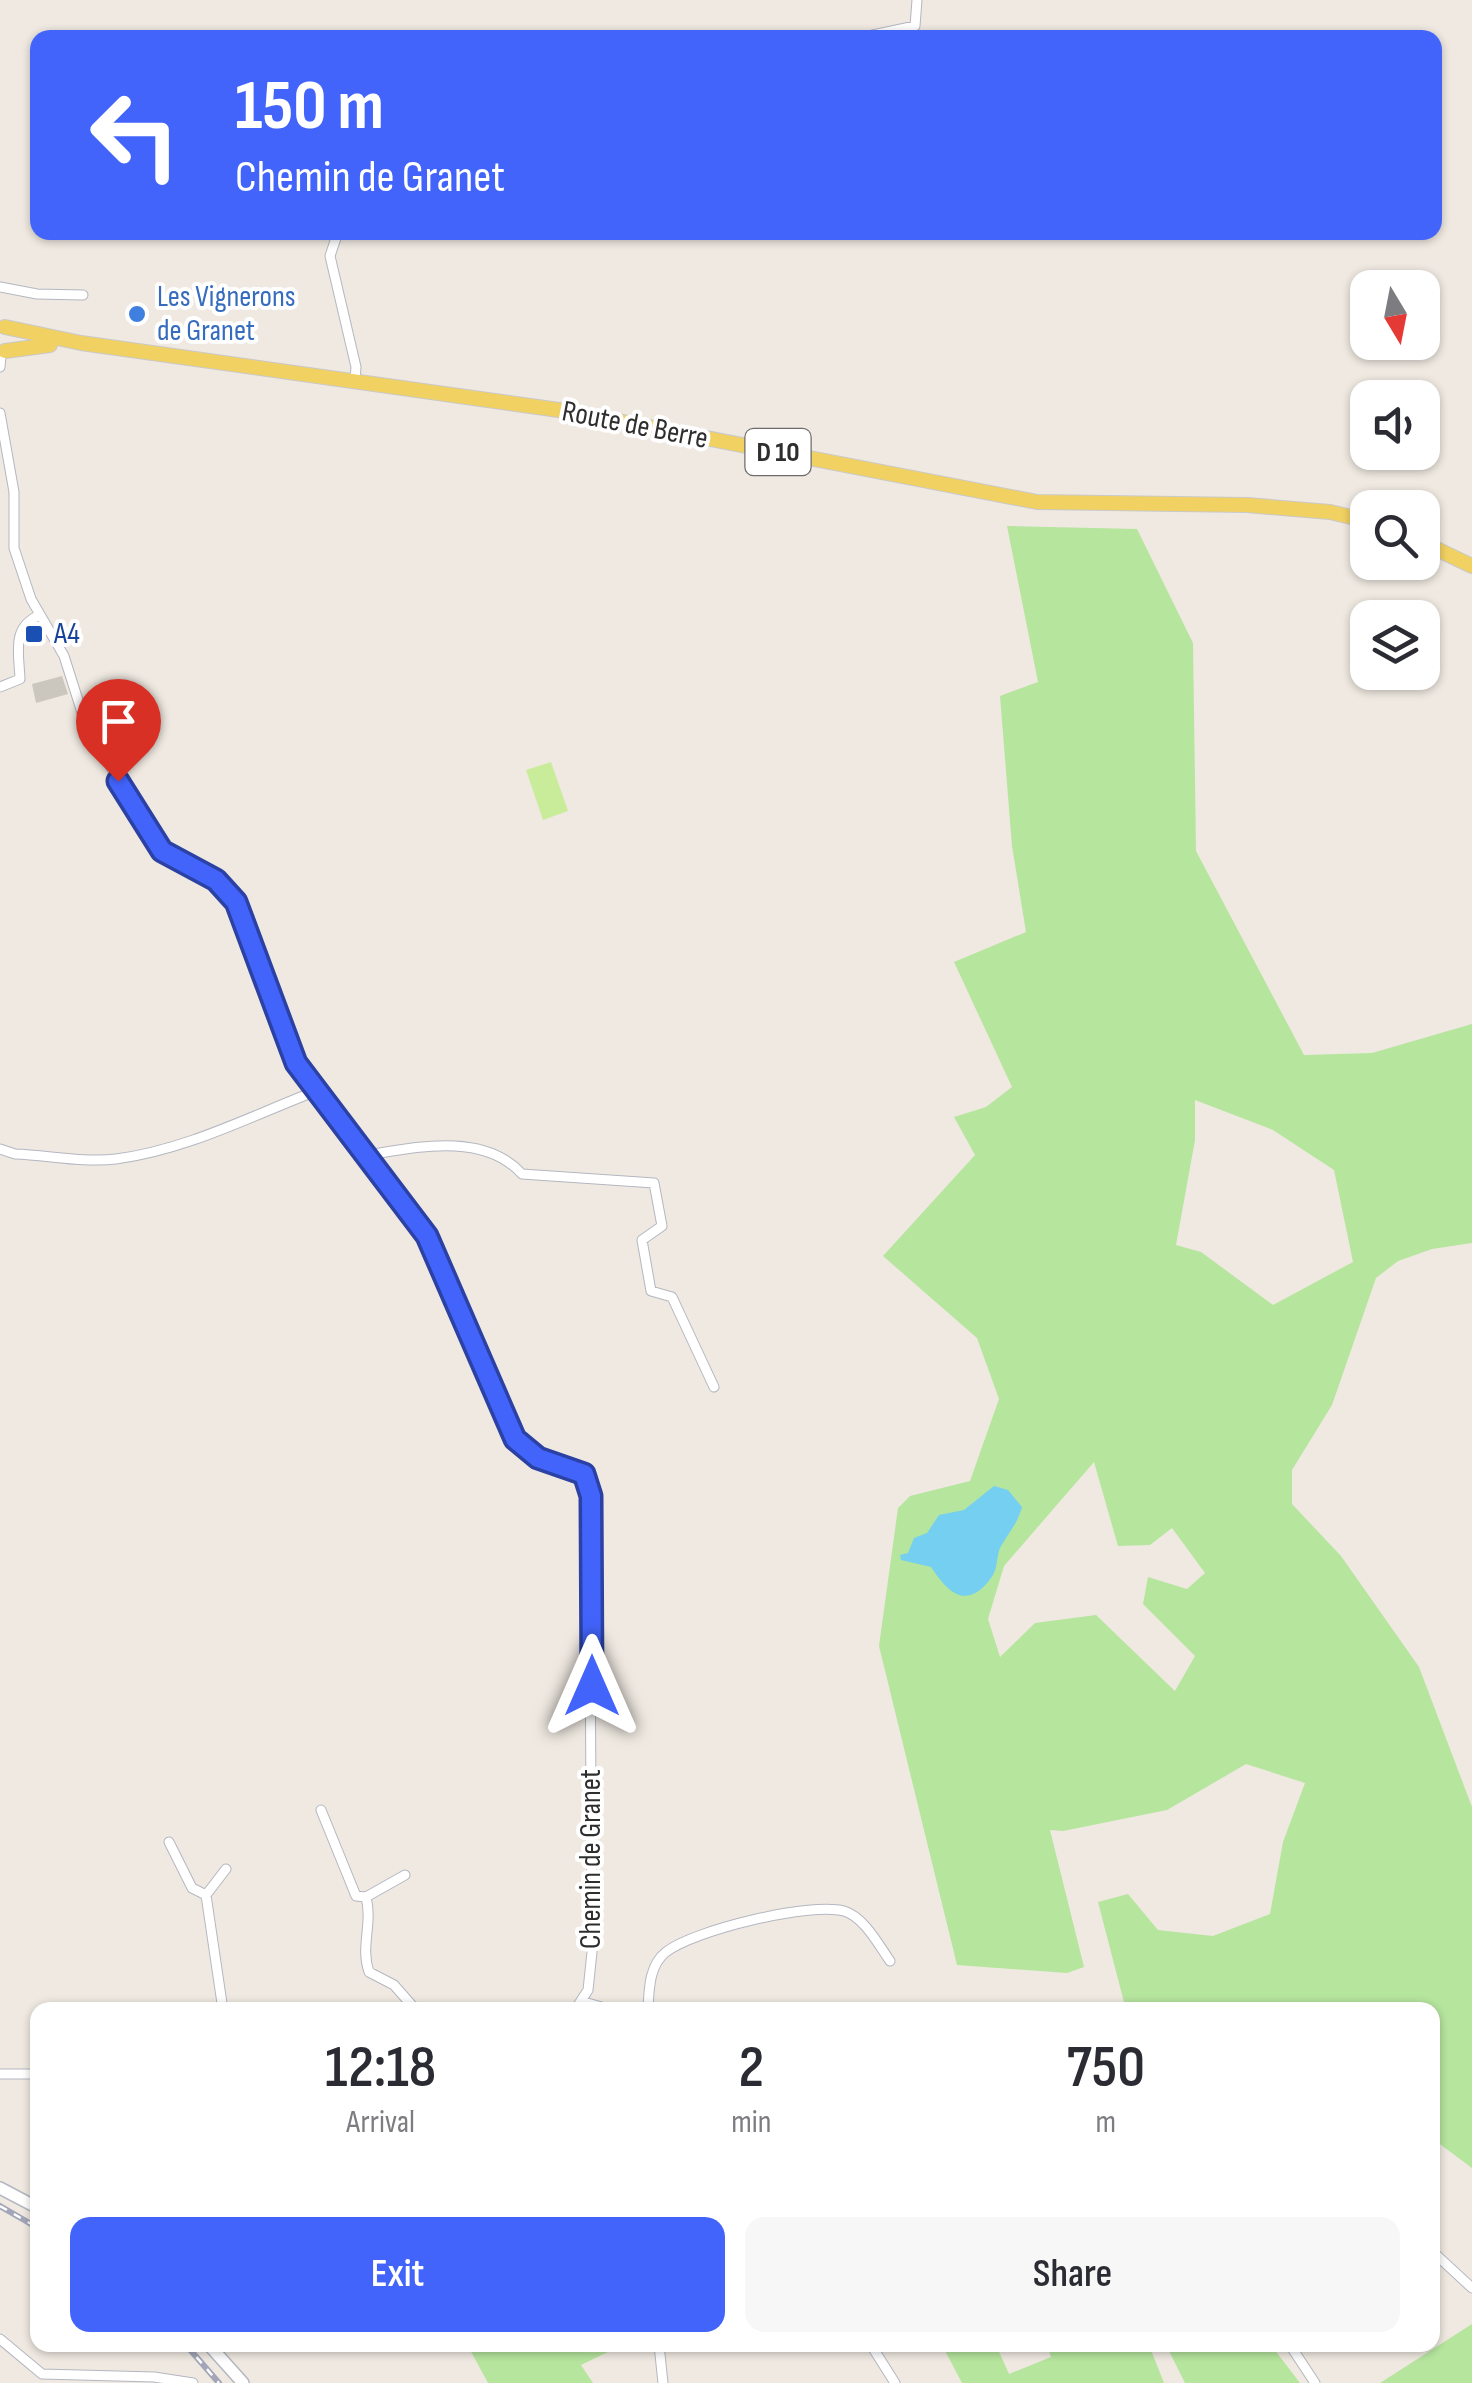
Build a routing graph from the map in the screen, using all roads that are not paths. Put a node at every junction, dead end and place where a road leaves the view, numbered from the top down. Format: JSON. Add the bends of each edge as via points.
{"nodes":[{"id":1,"x":917,"y":0,"type":"edge"},
{"id":2,"x":896,"y":30,"type":"edge"},
{"id":3,"x":335,"y":240,"type":"edge"},
{"id":4,"x":0,"y":286,"type":"edge"},
{"id":5,"x":83,"y":295,"type":"dead end"},
{"id":6,"x":2,"y":324,"type":"edge"},
{"id":7,"x":81,"y":343,"type":"junction"},
{"id":8,"x":2,"y":355,"type":"edge"},
{"id":9,"x":0,"y":367,"type":"edge"},
{"id":10,"x":355,"y":381,"type":"junction"},
{"id":11,"x":0,"y":413,"type":"edge"},
{"id":12,"x":1350,"y":517,"type":"edge"},
{"id":13,"x":1440,"y":551,"type":"edge"},
{"id":14,"x":1472,"y":566,"type":"edge"},
{"id":15,"x":40,"y":614,"type":"junction"},
{"id":16,"x":0,"y":687,"type":"edge"},
{"id":17,"x":316,"y":1091,"type":"junction"},
{"id":18,"x":0,"y":1149,"type":"edge"},
{"id":19,"x":368,"y":1155,"type":"junction"},
{"id":20,"x":714,"y":1387,"type":"dead end"},
{"id":21,"x":321,"y":1810,"type":"dead end"},
{"id":22,"x":169,"y":1842,"type":"dead end"},
{"id":23,"x":226,"y":1869,"type":"dead end"},
{"id":24,"x":405,"y":1875,"type":"dead end"},
{"id":25,"x":206,"y":1894,"type":"junction"},
{"id":26,"x":366,"y":1897,"type":"junction"},
{"id":27,"x":890,"y":1961,"type":"dead end"},
{"id":28,"x":222,"y":2002,"type":"edge"},
{"id":29,"x":409,"y":2002,"type":"edge"},
{"id":30,"x":580,"y":2002,"type":"edge"},
{"id":31,"x":649,"y":2002,"type":"edge"},
{"id":32,"x":0,"y":2074,"type":"edge"},
{"id":33,"x":30,"y":2074,"type":"edge"},
{"id":34,"x":0,"y":2188,"type":"edge"},
{"id":35,"x":30,"y":2204,"type":"edge"},
{"id":36,"x":1440,"y":2258,"type":"edge"},
{"id":37,"x":1472,"y":2288,"type":"edge"},
{"id":38,"x":0,"y":2339,"type":"edge"},
{"id":39,"x":215,"y":2352,"type":"edge"},
{"id":40,"x":659,"y":2352,"type":"edge"},
{"id":41,"x":875,"y":2352,"type":"edge"},
{"id":42,"x":1295,"y":2352,"type":"edge"},
{"id":43,"x":140,"y":2379,"type":"edge"},
{"id":44,"x":82,"y":2380,"type":"edge"},
{"id":45,"x":153,"y":2380,"type":"edge"},
{"id":46,"x":193,"y":2383,"type":"edge"},
{"id":47,"x":242,"y":2383,"type":"edge"},
{"id":48,"x":663,"y":2383,"type":"edge"},
{"id":49,"x":895,"y":2383,"type":"edge"},
{"id":50,"x":1315,"y":2383,"type":"edge"}],
"edges":[{"from":1,"to":2,"type":"street","via":[[915,26]]},
{"from":3,"to":10,"type":"street","via":[[330,256]]},
{"from":4,"to":5,"type":"street"},
{"from":6,"to":7,"type":"main road","name":"Route de Berre"},
{"from":6,"to":8,"type":"main road","via":[[9,339]]},
{"from":7,"to":8,"type":"main road","name":"Route de Berre"},
{"from":7,"to":10,"type":"main road","name":"Route de Berre"},
{"from":8,"to":9,"type":"street"},
{"from":10,"to":12,"type":"main road","name":"Route de Berre","number":"D 10","via":[[566,412],[1037,502],[1248,505]]},
{"from":11,"to":15,"type":"street","name":"Chemin de Granet","via":[[14,492],[14,548]]},
{"from":13,"to":14,"type":"main road"},
{"from":15,"to":16,"type":"street","via":[[17,642],[20,679]]},
{"from":15,"to":17,"type":"street","name":"Chemin de Granet","via":[[64,656],[85,722],[152,840],[174,860],[216,880],[236,902],[289,1047]]},
{"from":17,"to":18,"type":"street","via":[[136,1156],[111,1160]]},
{"from":17,"to":19,"type":"street","name":"Chemin de Granet"},
{"from":19,"to":20,"type":"street","via":[[453,1144],[509,1159],[522,1174],[654,1183],[662,1226],[642,1240],[651,1291],[672,1297]]},
{"from":19,"to":30,"type":"street","name":"Chemin de Granet","via":[[427,1236],[515,1439],[538,1458],[576,1468],[588,1484],[592,1952]]},
{"from":21,"to":26,"type":"street","via":[[356,1896]]},
{"from":22,"to":25,"type":"street","via":[[192,1888]]},
{"from":23,"to":25,"type":"street"},
{"from":24,"to":26,"type":"street"},
{"from":25,"to":28,"type":"street"},
{"from":26,"to":29,"type":"street","via":[[370,1913],[362,1953],[369,1972]]},
{"from":27,"to":31,"type":"street","via":[[857,1917],[844,1911],[738,1923],[664,1953],[654,1967]]},
{"from":32,"to":33,"type":"street"},
{"from":34,"to":35,"type":"street"},
{"from":36,"to":37,"type":"street"},
{"from":38,"to":44,"type":"street","via":[[42,2374]]},
{"from":39,"to":47,"type":"street"},
{"from":40,"to":48,"type":"street"},
{"from":41,"to":49,"type":"street"},
{"from":42,"to":50,"type":"street"},
{"from":43,"to":44,"type":"street"},
{"from":43,"to":45,"type":"street"},
{"from":45,"to":46,"type":"street"}]}
